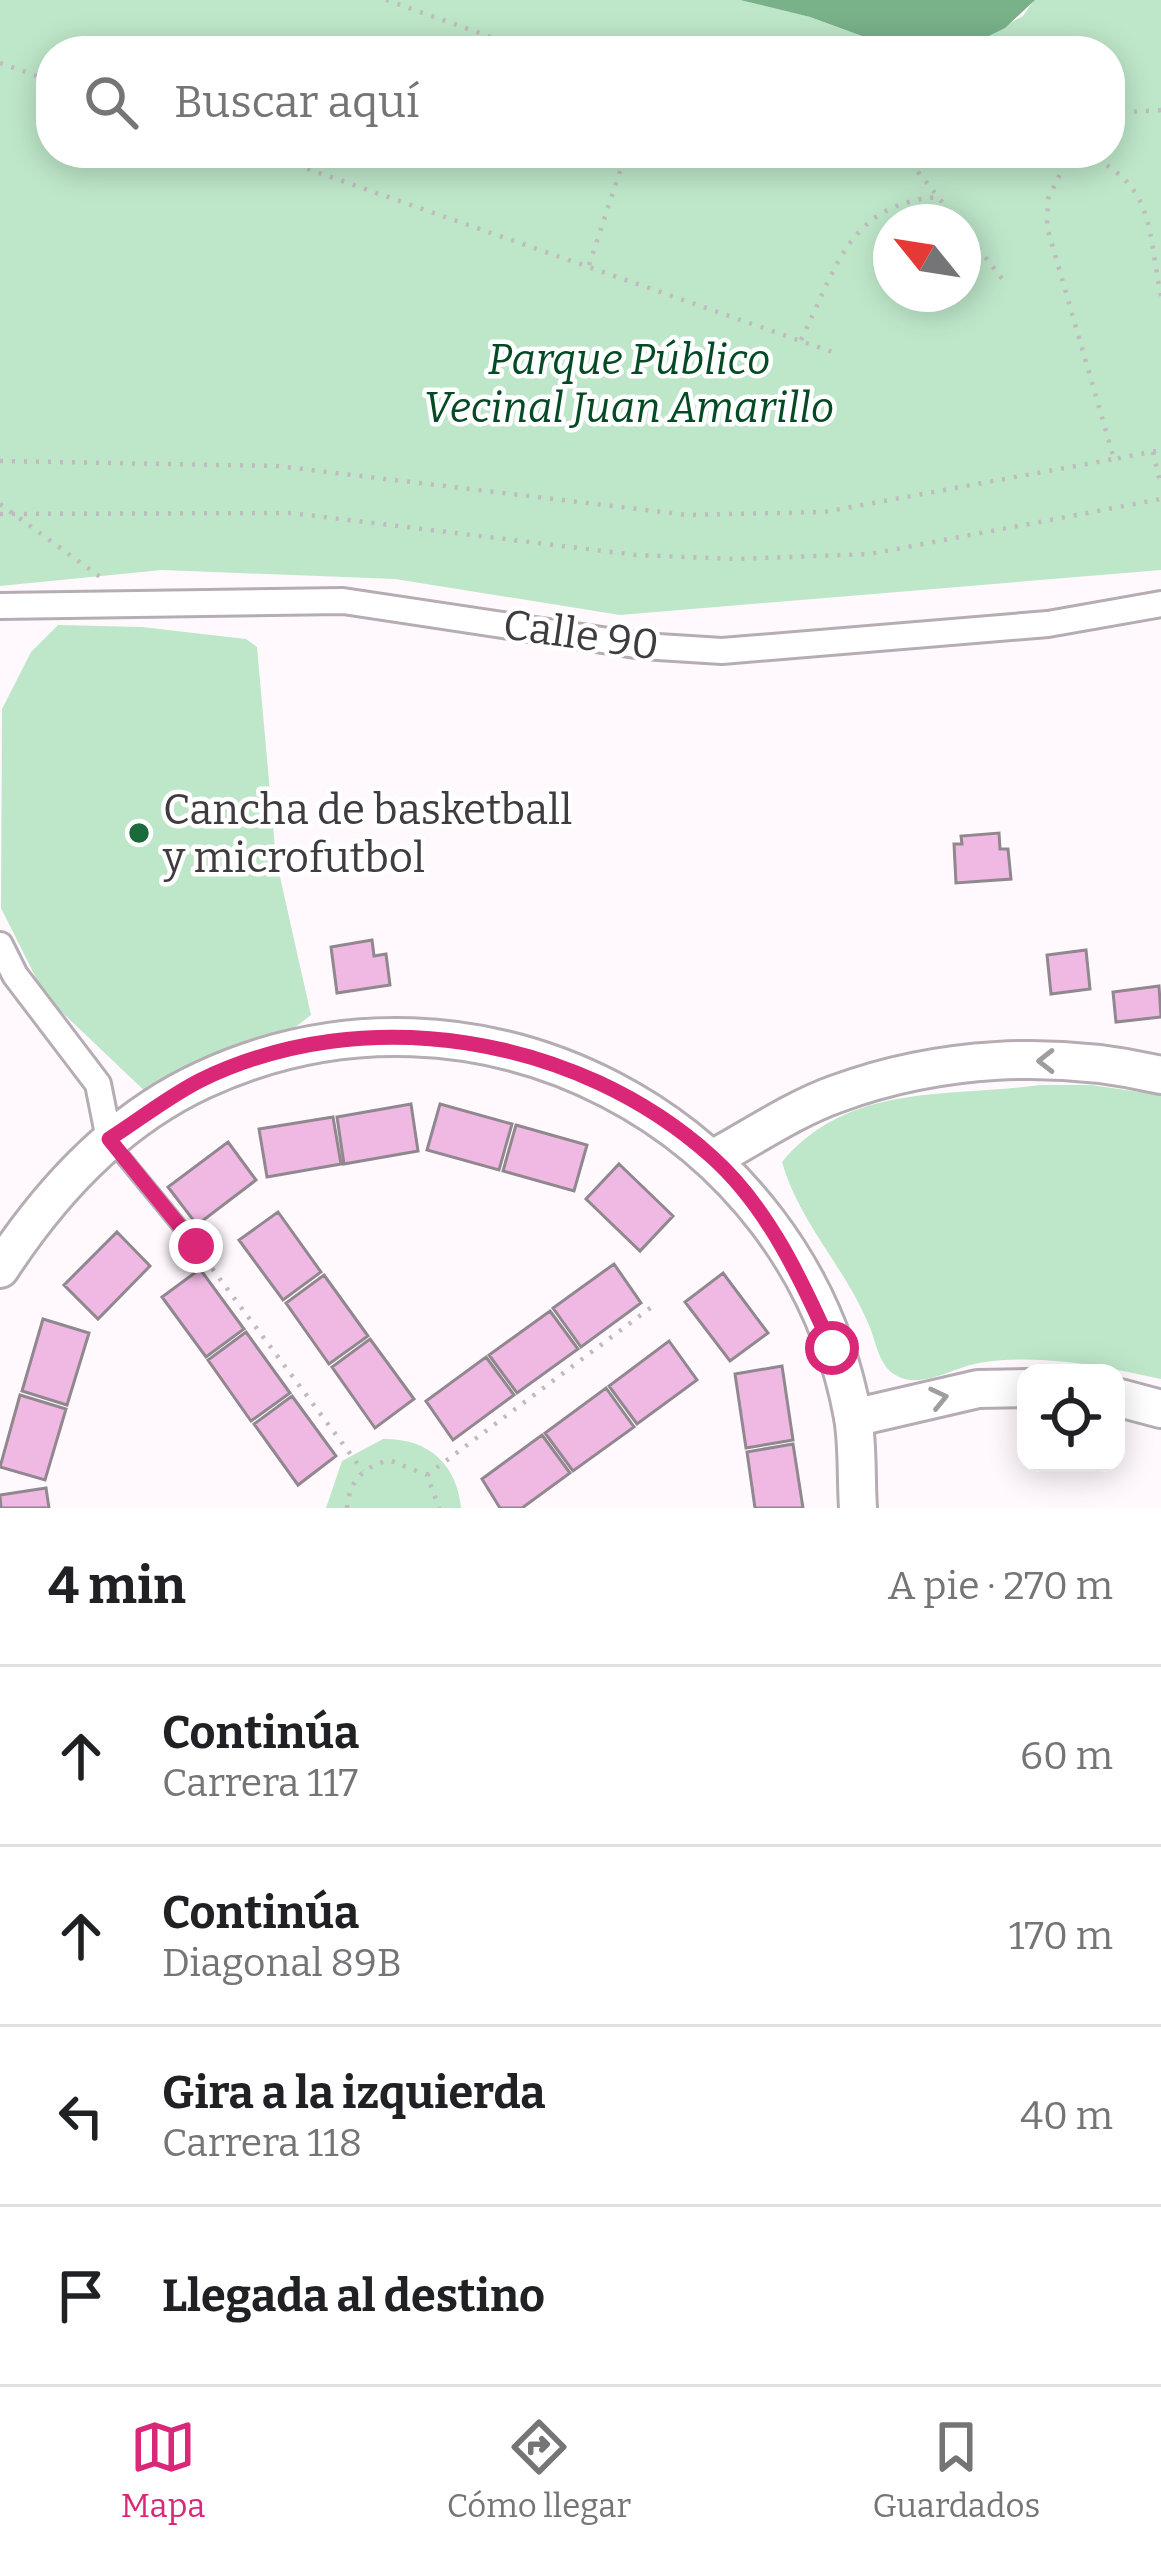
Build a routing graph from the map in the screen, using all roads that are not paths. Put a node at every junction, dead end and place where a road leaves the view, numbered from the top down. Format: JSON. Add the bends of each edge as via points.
{"nodes":[{"id":1,"x":1161,"y":604,"type":"edge"},
{"id":2,"x":0,"y":606,"type":"edge"},
{"id":3,"x":0,"y":945,"type":"edge"},
{"id":4,"x":1161,"y":1075,"type":"edge"},
{"id":5,"x":109,"y":1139,"type":"junction"},
{"id":6,"x":714,"y":1158,"type":"junction"},
{"id":7,"x":196,"y":1246,"type":"road end"},
{"id":8,"x":0,"y":1269,"type":"edge"},
{"id":9,"x":1017,"y":1388,"type":"edge"},
{"id":10,"x":1125,"y":1399,"type":"edge"},
{"id":11,"x":1161,"y":1408,"type":"edge"},
{"id":12,"x":853,"y":1418,"type":"junction"},
{"id":13,"x":858,"y":1508,"type":"edge"}],
"edges":[{"from":1,"to":2,"type":"street","name":"Calle 90","via":[[1048,624],[722,651],[343,601]]},
{"from":3,"to":5,"type":"street","via":[[98,1084]]},
{"from":4,"to":6,"type":"street","one_way":true,"via":[[1102,1061],[967,1061],[835,1094]]},
{"from":5,"to":6,"type":"street","via":[[202,1080],[306,1045],[416,1035],[538,1060],[626,1093]]},
{"from":5,"to":7,"type":"lane"},
{"from":5,"to":8,"type":"street","via":[[40,1208]]},
{"from":6,"to":12,"type":"street","via":[[803,1282]]},
{"from":12,"to":9,"type":"street","one_way":true,"via":[[978,1389]]},
{"from":10,"to":11,"type":"street"},
{"from":12,"to":13,"type":"street"}]}
